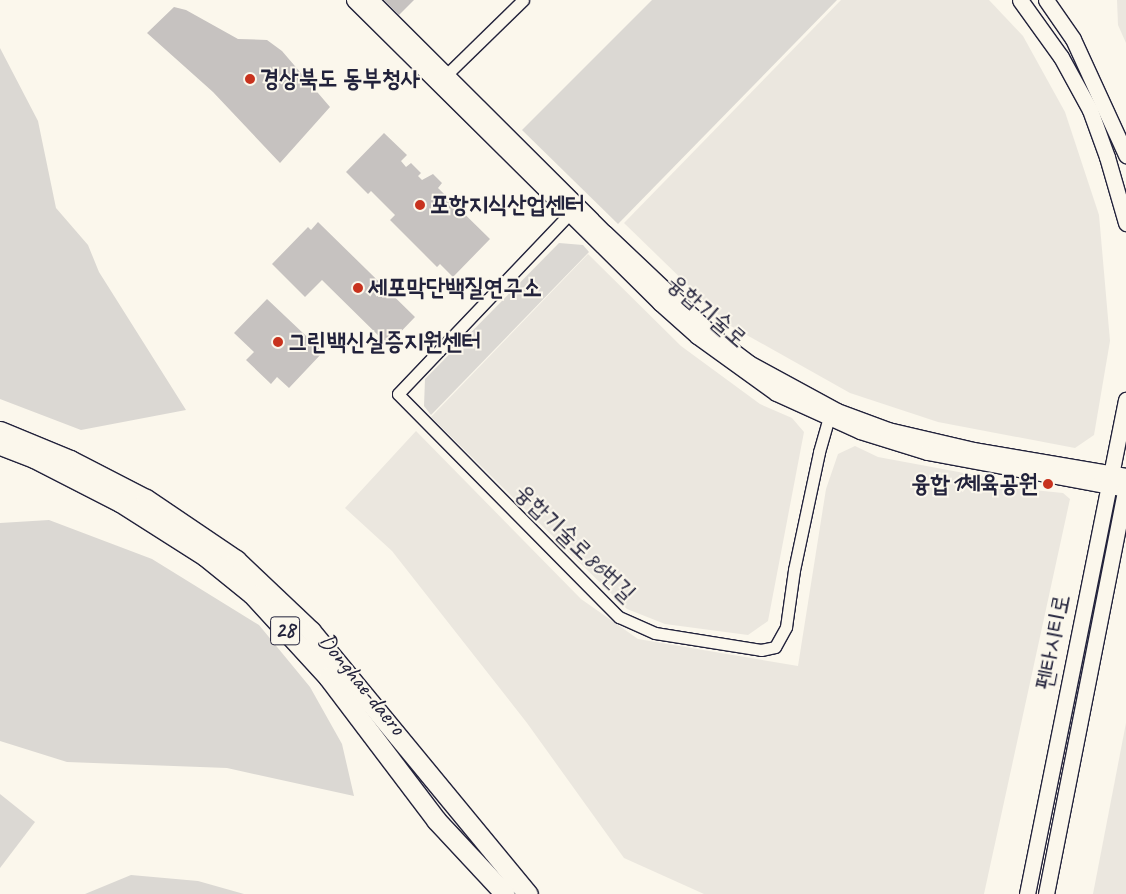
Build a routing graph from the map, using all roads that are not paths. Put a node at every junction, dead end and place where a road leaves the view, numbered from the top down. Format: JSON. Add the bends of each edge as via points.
{"nodes":[{"id":1,"x":354,"y":0,"type":"edge"},
{"id":2,"x":371,"y":0,"type":"edge"},
{"id":3,"x":523,"y":0,"type":"edge"},
{"id":4,"x":1020,"y":0,"type":"edge"},
{"id":5,"x":1046,"y":0,"type":"edge"},
{"id":6,"x":442,"y":79,"type":"junction"},
{"id":7,"x":1126,"y":155,"type":"edge"},
{"id":8,"x":574,"y":210,"type":"junction"},
{"id":9,"x":1126,"y":223,"type":"edge"},
{"id":10,"x":1126,"y":400,"type":"edge"},
{"id":11,"x":830,"y":414,"type":"junction"},
{"id":12,"x":0,"y":431,"type":"edge"},
{"id":13,"x":0,"y":446,"type":"edge"},
{"id":14,"x":1126,"y":476,"type":"edge"},
{"id":15,"x":1109,"y":480,"type":"junction"},
{"id":16,"x":1126,"y":488,"type":"edge"},
{"id":17,"x":505,"y":894,"type":"edge"},
{"id":18,"x":528,"y":894,"type":"edge"},
{"id":19,"x":1027,"y":894,"type":"edge"},
{"id":20,"x":1046,"y":894,"type":"edge"}],
"edges":[{"from":1,"to":6,"type":"street","name":"융합기술로"},
{"from":2,"to":6,"type":"street","name":"융합기술로"},
{"from":3,"to":6,"type":"street"},
{"from":4,"to":9,"type":"street","via":[[1061,57],[1090,110],[1108,157]]},
{"from":5,"to":7,"type":"street","via":[[1073,39]]},
{"from":6,"to":8,"type":"street","name":"융합기술로"},
{"from":8,"to":11,"type":"street","name":"융합기술로","via":[[716,338]]},
{"from":8,"to":11,"type":"street","name":"융합기술로86번길","via":[[398,394],[619,617],[655,633],[761,650],[775,647],[786,627],[794,570]]},
{"from":10,"to":15,"type":"street","name":"펜타시티로"},
{"from":11,"to":15,"type":"street","name":"융합기술로","via":[[936,454]]},
{"from":12,"to":18,"type":"main road","via":[[70,460],[146,499],[236,560],[311,631]]},
{"from":13,"to":17,"type":"main road","name":"Donghae-daero","number":"28","via":[[34,458],[120,502],[205,556],[252,594],[328,677],[436,820]]},
{"from":14,"to":15,"type":"street","name":"융합기술로"},
{"from":15,"to":16,"type":"street","name":"융합기술로"},
{"from":15,"to":19,"type":"street","name":"펜타시티로"},
{"from":16,"to":20,"type":"street","name":"펜타시티로"}]}
